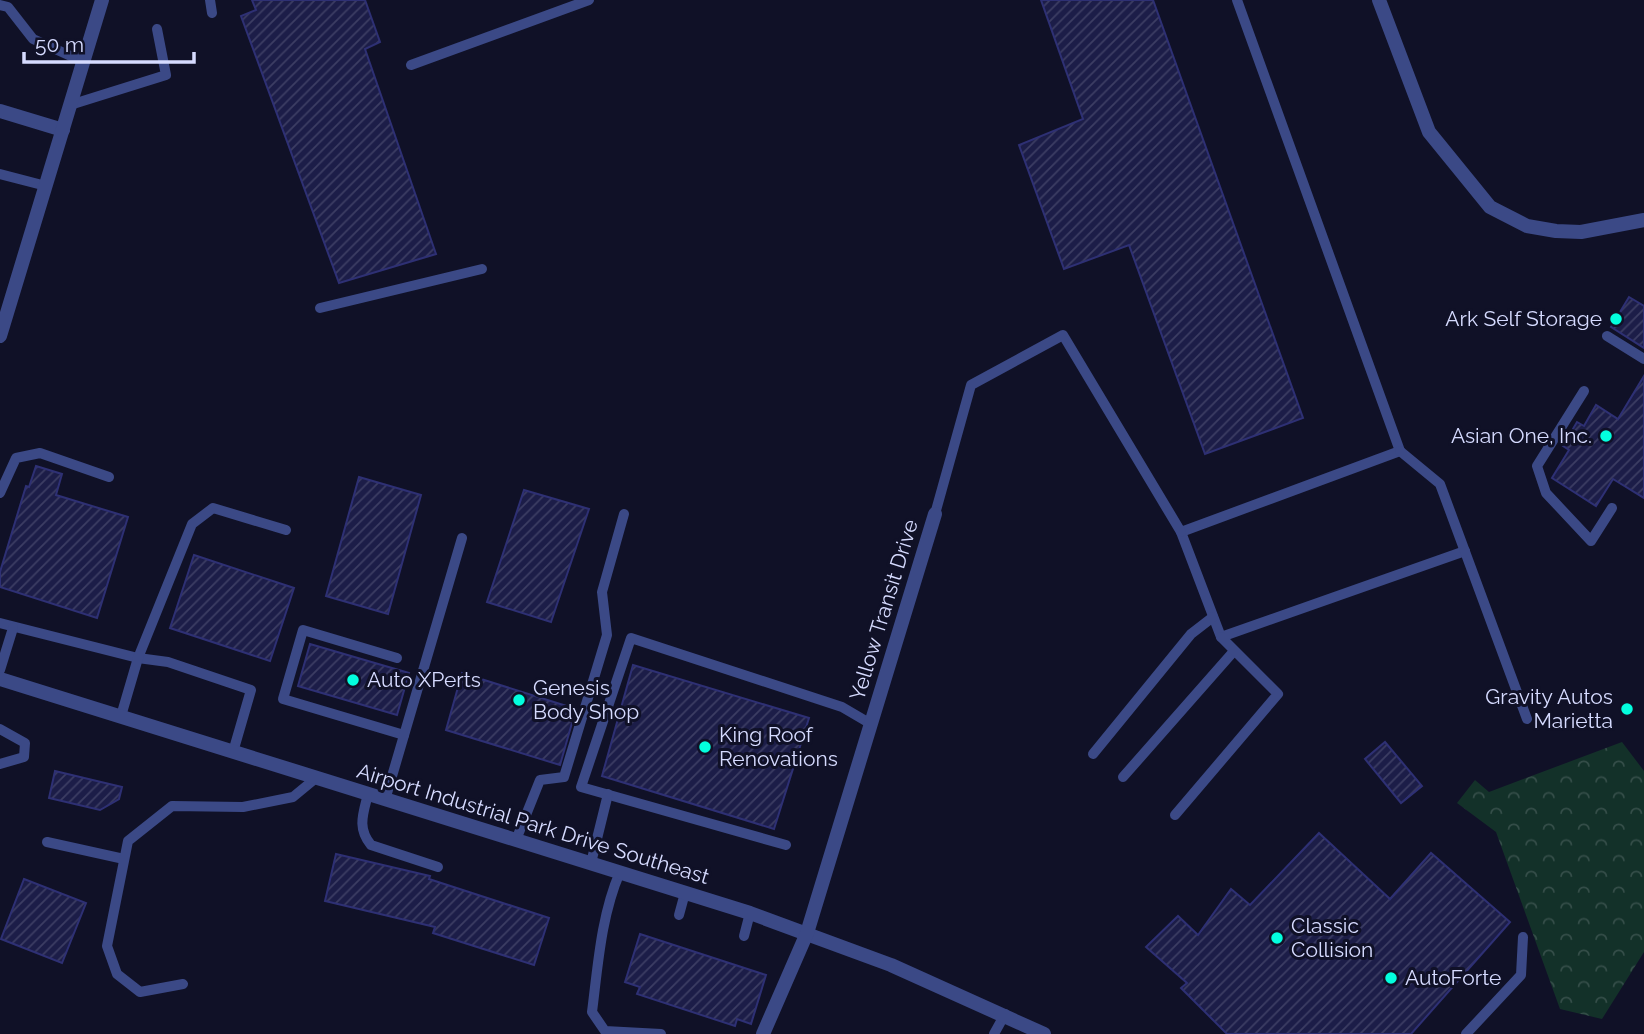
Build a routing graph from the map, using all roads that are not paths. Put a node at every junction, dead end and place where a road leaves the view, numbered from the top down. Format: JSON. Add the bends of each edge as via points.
{"nodes":[{"id":1,"x":103,"y":0,"type":"edge"},
{"id":2,"x":210,"y":0,"type":"edge"},
{"id":3,"x":589,"y":0,"type":"edge"},
{"id":4,"x":1237,"y":0,"type":"edge"},
{"id":5,"x":1379,"y":0,"type":"edge"},
{"id":6,"x":567,"y":4,"type":"edge"},
{"id":7,"x":0,"y":5,"type":"edge"},
{"id":8,"x":212,"y":13,"type":"dead end"},
{"id":9,"x":158,"y":29,"type":"dead end"},
{"id":10,"x":84,"y":62,"type":"junction"},
{"id":11,"x":411,"y":65,"type":"dead end"},
{"id":12,"x":70,"y":105,"type":"junction"},
{"id":13,"x":0,"y":111,"type":"edge"},
{"id":14,"x":63,"y":130,"type":"junction"},
{"id":15,"x":0,"y":174,"type":"edge"},
{"id":16,"x":46,"y":186,"type":"junction"},
{"id":17,"x":1644,"y":220,"type":"edge"},
{"id":18,"x":482,"y":269,"type":"dead end"},
{"id":19,"x":320,"y":308,"type":"dead end"},
{"id":20,"x":0,"y":335,"type":"edge"},
{"id":21,"x":1607,"y":336,"type":"dead end"},
{"id":22,"x":1644,"y":359,"type":"edge"},
{"id":23,"x":1584,"y":391,"type":"dead end"},
{"id":24,"x":1399,"y":451,"type":"junction"},
{"id":25,"x":109,"y":477,"type":"dead end"},
{"id":26,"x":0,"y":493,"type":"edge"},
{"id":27,"x":1612,"y":508,"type":"dead end"},
{"id":28,"x":624,"y":514,"type":"dead end"},
{"id":29,"x":935,"y":514,"type":"joint"},
{"id":30,"x":286,"y":530,"type":"dead end"},
{"id":31,"x":1181,"y":532,"type":"junction"},
{"id":32,"x":462,"y":538,"type":"dead end"},
{"id":33,"x":1465,"y":551,"type":"junction"},
{"id":34,"x":1213,"y":617,"type":"junction"},
{"id":35,"x":0,"y":623,"type":"edge"},
{"id":36,"x":13,"y":628,"type":"junction"},
{"id":37,"x":1221,"y":638,"type":"junction"},
{"id":38,"x":1234,"y":651,"type":"junction"},
{"id":39,"x":138,"y":658,"type":"junction"},
{"id":40,"x":397,"y":658,"type":"dead end"},
{"id":41,"x":0,"y":670,"type":"edge"},
{"id":42,"x":0,"y":679,"type":"edge"},
{"id":43,"x":121,"y":716,"type":"junction"},
{"id":44,"x":1527,"y":719,"type":"dead end"},
{"id":45,"x":871,"y":724,"type":"junction"},
{"id":46,"x":0,"y":729,"type":"edge"},
{"id":47,"x":404,"y":735,"type":"junction"},
{"id":48,"x":233,"y":752,"type":"junction"},
{"id":49,"x":1093,"y":754,"type":"dead end"},
{"id":50,"x":0,"y":764,"type":"edge"},
{"id":51,"x":1123,"y":777,"type":"dead end"},
{"id":52,"x":316,"y":778,"type":"junction"},
{"id":53,"x":368,"y":794,"type":"junction"},
{"id":54,"x":608,"y":794,"type":"junction"},
{"id":55,"x":386,"y":800,"type":"junction"},
{"id":56,"x":1175,"y":815,"type":"dead end"},
{"id":57,"x":516,"y":840,"type":"junction"},
{"id":58,"x":47,"y":842,"type":"dead end"},
{"id":59,"x":786,"y":845,"type":"dead end"},
{"id":60,"x":124,"y":859,"type":"junction"},
{"id":61,"x":591,"y":863,"type":"junction"},
{"id":62,"x":438,"y":867,"type":"dead end"},
{"id":63,"x":620,"y":872,"type":"junction"},
{"id":64,"x":685,"y":893,"type":"junction"},
{"id":65,"x":750,"y":913,"type":"junction"},
{"id":66,"x":679,"y":915,"type":"dead end"},
{"id":67,"x":807,"y":933,"type":"junction"},
{"id":68,"x":744,"y":936,"type":"dead end"},
{"id":69,"x":1522,"y":937,"type":"dead end"},
{"id":70,"x":183,"y":984,"type":"dead end"},
{"id":71,"x":1005,"y":1014,"type":"junction"},
{"id":72,"x":661,"y":1034,"type":"edge"},
{"id":73,"x":762,"y":1034,"type":"edge"},
{"id":74,"x":995,"y":1034,"type":"edge"},
{"id":75,"x":1044,"y":1034,"type":"edge"},
{"id":76,"x":1466,"y":1034,"type":"edge"}],
"edges":[{"from":1,"to":10,"type":"street"},
{"from":2,"to":8,"type":"lane"},
{"from":3,"to":6,"type":"lane"},
{"from":4,"to":24,"type":"lane"},
{"from":5,"to":17,"type":"street","via":[[1429,132],[1490,207],[1527,226],[1556,231],[1581,232]]},
{"from":6,"to":11,"type":"lane"},
{"from":7,"to":10,"type":"lane","via":[[8,7],[33,39]]},
{"from":9,"to":12,"type":"lane","via":[[166,75]]},
{"from":10,"to":12,"type":"street"},
{"from":12,"to":14,"type":"street"},
{"from":13,"to":14,"type":"street"},
{"from":14,"to":16,"type":"street"},
{"from":15,"to":16,"type":"lane"},
{"from":16,"to":20,"type":"street"},
{"from":18,"to":19,"type":"lane"},
{"from":21,"to":22,"type":"lane"},
{"from":23,"to":27,"type":"lane","via":[[1537,466],[1546,493],[1591,541]]},
{"from":24,"to":31,"type":"lane"},
{"from":24,"to":33,"type":"lane","via":[[1440,484]]},
{"from":25,"to":26,"type":"lane","via":[[40,453],[16,458]]},
{"from":28,"to":57,"type":"lane","via":[[603,592],[607,635],[564,777],[540,780]]},
{"from":29,"to":31,"type":"lane","via":[[971,385],[1063,335]]},
{"from":29,"to":45,"type":"street","name":"Yellow Transit Drive"},
{"from":30,"to":39,"type":"lane","via":[[213,508],[192,524]]},
{"from":31,"to":34,"type":"lane"},
{"from":32,"to":47,"type":"lane"},
{"from":33,"to":37,"type":"lane"},
{"from":33,"to":44,"type":"lane"},
{"from":34,"to":37,"type":"lane"},
{"from":34,"to":49,"type":"lane","via":[[1191,634]]},
{"from":35,"to":36,"type":"lane"},
{"from":36,"to":39,"type":"lane"},
{"from":36,"to":41,"type":"lane"},
{"from":37,"to":38,"type":"lane"},
{"from":38,"to":51,"type":"lane"},
{"from":38,"to":56,"type":"lane","via":[[1278,694]]},
{"from":39,"to":43,"type":"lane"},
{"from":39,"to":48,"type":"lane","via":[[168,662],[251,690]]},
{"from":40,"to":47,"type":"lane","via":[[303,630],[283,699]]},
{"from":42,"to":43,"type":"street","name":"Airport Industrial Park Drive Southeast"},
{"from":43,"to":48,"type":"street","name":"Airport Industrial Park Drive Southeast"},
{"from":45,"to":54,"type":"lane","via":[[842,707],[631,638],[581,787]]},
{"from":45,"to":67,"type":"street","name":"Yellow Transit Drive"},
{"from":46,"to":50,"type":"lane","via":[[25,743],[24,757]]},
{"from":47,"to":55,"type":"lane"},
{"from":48,"to":52,"type":"street","name":"Airport Industrial Park Drive Southeast"},
{"from":52,"to":53,"type":"street","name":"Airport Industrial Park Drive Southeast"},
{"from":52,"to":60,"type":"lane","via":[[293,797],[243,807],[172,806],[128,841]]},
{"from":53,"to":55,"type":"street","name":"Airport Industrial Park Drive Southeast"},
{"from":53,"to":62,"type":"lane","via":[[361,821],[371,845]]},
{"from":54,"to":59,"type":"lane"},
{"from":54,"to":61,"type":"lane"},
{"from":55,"to":57,"type":"street","name":"Airport Industrial Park Drive Southeast"},
{"from":57,"to":61,"type":"street","name":"Airport Industrial Park Drive Southeast"},
{"from":58,"to":60,"type":"lane"},
{"from":60,"to":70,"type":"lane","via":[[107,946],[117,974],[140,992]]},
{"from":61,"to":63,"type":"street","name":"Airport Industrial Park Drive Southeast"},
{"from":63,"to":64,"type":"street","name":"Airport Industrial Park Drive Southeast"},
{"from":63,"to":72,"type":"lane","via":[[601,940],[592,1012],[605,1031]]},
{"from":64,"to":65,"type":"street","name":"Airport Industrial Park Drive Southeast"},
{"from":64,"to":66,"type":"lane"},
{"from":65,"to":67,"type":"street","name":"Airport Industrial Park Drive Southeast"},
{"from":65,"to":68,"type":"lane"},
{"from":67,"to":71,"type":"street","name":"Airport Industrial Park Drive Southeast"},
{"from":67,"to":73,"type":"street","name":"Yellow Transit Drive"},
{"from":69,"to":76,"type":"lane","via":[[1521,975]]},
{"from":71,"to":74,"type":"lane"},
{"from":71,"to":75,"type":"street","name":"Airport Industrial Park Drive Southeast"}]}
